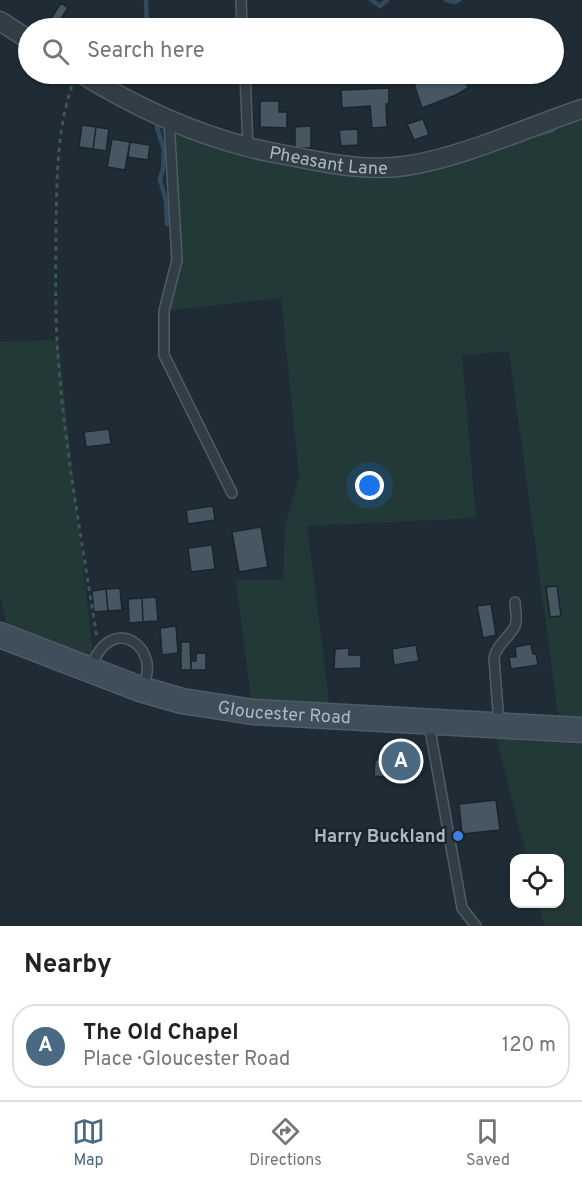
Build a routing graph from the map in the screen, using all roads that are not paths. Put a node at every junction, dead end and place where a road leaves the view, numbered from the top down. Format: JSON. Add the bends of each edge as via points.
{"nodes":[{"id":1,"x":241,"y":0,"type":"edge"},
{"id":2,"x":242,"y":18,"type":"edge"},
{"id":3,"x":0,"y":21,"type":"edge"},
{"id":4,"x":18,"y":33,"type":"edge"},
{"id":5,"x":90,"y":84,"type":"edge"},
{"id":6,"x":245,"y":84,"type":"edge"},
{"id":7,"x":582,"y":109,"type":"edge"},
{"id":8,"x":169,"y":120,"type":"junction"},
{"id":9,"x":248,"y":147,"type":"junction"},
{"id":10,"x":232,"y":493,"type":"dead end"},
{"id":11,"x":514,"y":602,"type":"dead end"},
{"id":12,"x":0,"y":635,"type":"edge"},
{"id":13,"x":91,"y":671,"type":"junction"},
{"id":14,"x":140,"y":689,"type":"junction"},
{"id":15,"x":428,"y":723,"type":"junction"},
{"id":16,"x":500,"y":726,"type":"junction"},
{"id":17,"x":582,"y":730,"type":"edge"},
{"id":18,"x":476,"y":926,"type":"edge"}],
"edges":[{"from":1,"to":2,"type":"lane"},
{"from":3,"to":4,"type":"street"},
{"from":5,"to":8,"type":"street","name":"Pheasant Lane"},
{"from":6,"to":9,"type":"lane"},
{"from":7,"to":9,"type":"street","name":"Pheasant Lane","via":[[446,157],[403,166],[343,166]]},
{"from":8,"to":9,"type":"street","name":"Pheasant Lane"},
{"from":8,"to":10,"type":"lane","via":[[177,260],[164,311],[164,355]]},
{"from":11,"to":16,"type":"lane","via":[[515,626],[496,649],[494,658]]},
{"from":12,"to":13,"type":"main road","name":"Gloucester Road"},
{"from":13,"to":14,"type":"main road","name":"Gloucester Road"},
{"from":13,"to":14,"type":"lane","via":[[99,649],[114,639],[128,638],[139,646],[147,661],[148,672]]},
{"from":14,"to":15,"type":"main road","name":"Gloucester Road","via":[[182,701],[253,712]]},
{"from":15,"to":16,"type":"main road","name":"Gloucester Road"},
{"from":15,"to":18,"type":"lane","via":[[462,908]]},
{"from":16,"to":17,"type":"main road","name":"Gloucester Road"}]}
